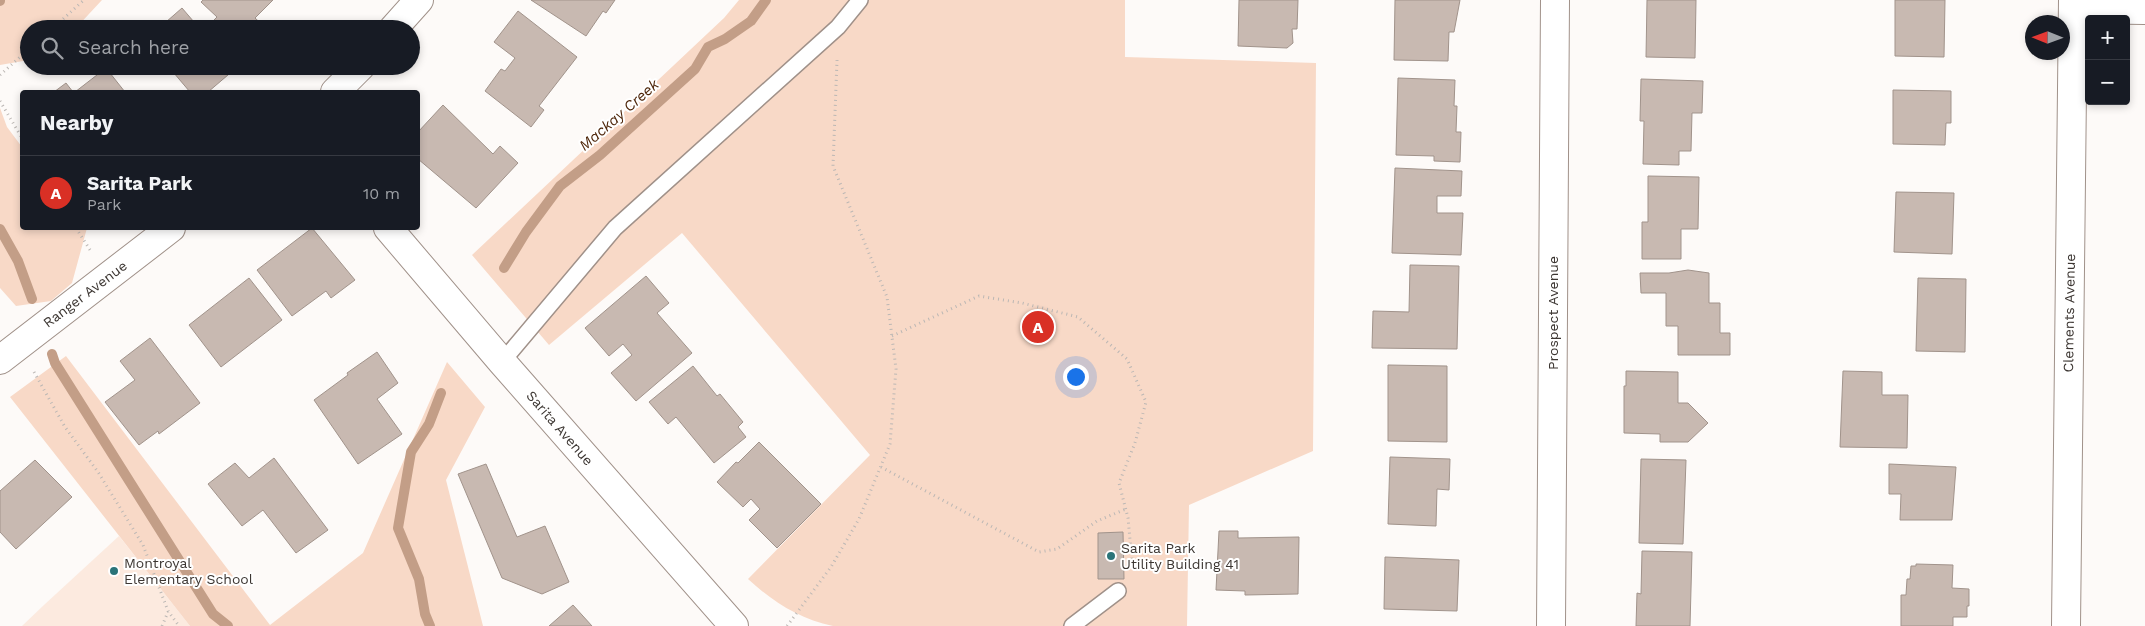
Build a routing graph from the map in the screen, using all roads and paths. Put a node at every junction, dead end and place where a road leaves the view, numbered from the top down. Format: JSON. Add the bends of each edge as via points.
{"nodes":[{"id":1,"x":84,"y":0,"type":"edge"},
{"id":2,"x":419,"y":0,"type":"edge"},
{"id":3,"x":860,"y":0,"type":"edge"},
{"id":4,"x":1555,"y":0,"type":"edge"},
{"id":5,"x":2073,"y":5,"type":"edge"},
{"id":6,"x":2145,"y":10,"type":"edge"},
{"id":7,"x":62,"y":20,"type":"edge"},
{"id":8,"x":402,"y":20,"type":"edge"},
{"id":9,"x":838,"y":27,"type":"junction"},
{"id":10,"x":20,"y":57,"type":"edge"},
{"id":11,"x":0,"y":75,"type":"edge"},
{"id":12,"x":352,"y":75,"type":"edge"},
{"id":13,"x":337,"y":90,"type":"edge"},
{"id":14,"x":0,"y":101,"type":"edge"},
{"id":15,"x":20,"y":135,"type":"edge"},
{"id":16,"x":168,"y":230,"type":"edge"},
{"id":17,"x":390,"y":230,"type":"edge"},
{"id":18,"x":892,"y":336,"type":"junction"},
{"id":19,"x":9,"y":353,"type":"edge"},
{"id":20,"x":502,"y":362,"type":"junction"},
{"id":21,"x":881,"y":466,"type":"junction"},
{"id":22,"x":1126,"y":509,"type":"junction"},
{"id":23,"x":1118,"y":591,"type":"joint"},
{"id":24,"x":168,"y":611,"type":"junction"},
{"id":25,"x":162,"y":626,"type":"edge"},
{"id":26,"x":179,"y":626,"type":"edge"},
{"id":27,"x":734,"y":626,"type":"edge"},
{"id":28,"x":787,"y":626,"type":"edge"},
{"id":29,"x":1072,"y":626,"type":"edge"},
{"id":30,"x":1551,"y":626,"type":"edge"},
{"id":31,"x":2066,"y":626,"type":"edge"}],
"edges":[{"from":1,"to":7,"type":"path"},
{"from":2,"to":8,"type":"street"},
{"from":3,"to":9,"type":"lane"},
{"from":4,"to":30,"type":"street","name":"Prospect Avenue"},
{"from":5,"to":6,"type":"street"},
{"from":5,"to":31,"type":"street","name":"Clements Avenue"},
{"from":9,"to":18,"type":"path","via":[[833,166],[887,297]]},
{"from":9,"to":20,"type":"lane","via":[[615,228]]},
{"from":10,"to":11,"type":"path"},
{"from":12,"to":13,"type":"street"},
{"from":14,"to":15,"type":"path"},
{"from":16,"to":19,"type":"street","name":"Ranger Avenue"},
{"from":17,"to":20,"type":"street","name":"Sarita Avenue"},
{"from":18,"to":21,"type":"path","via":[[896,369],[890,444]]},
{"from":18,"to":22,"type":"path","via":[[979,296],[1078,318],[1127,359],[1146,402],[1135,443],[1119,483]]},
{"from":19,"to":24,"type":"path","via":[[98,472],[144,545]]},
{"from":20,"to":27,"type":"street","name":"Sarita Avenue"},
{"from":21,"to":22,"type":"path","via":[[1039,552],[1057,549],[1097,521]]},
{"from":21,"to":28,"type":"path","via":[[860,519],[831,567]]},
{"from":22,"to":23,"type":"path","via":[[1133,572],[1126,592]]},
{"from":23,"to":29,"type":"lane"},
{"from":24,"to":25,"type":"path"},
{"from":24,"to":26,"type":"path"}]}
